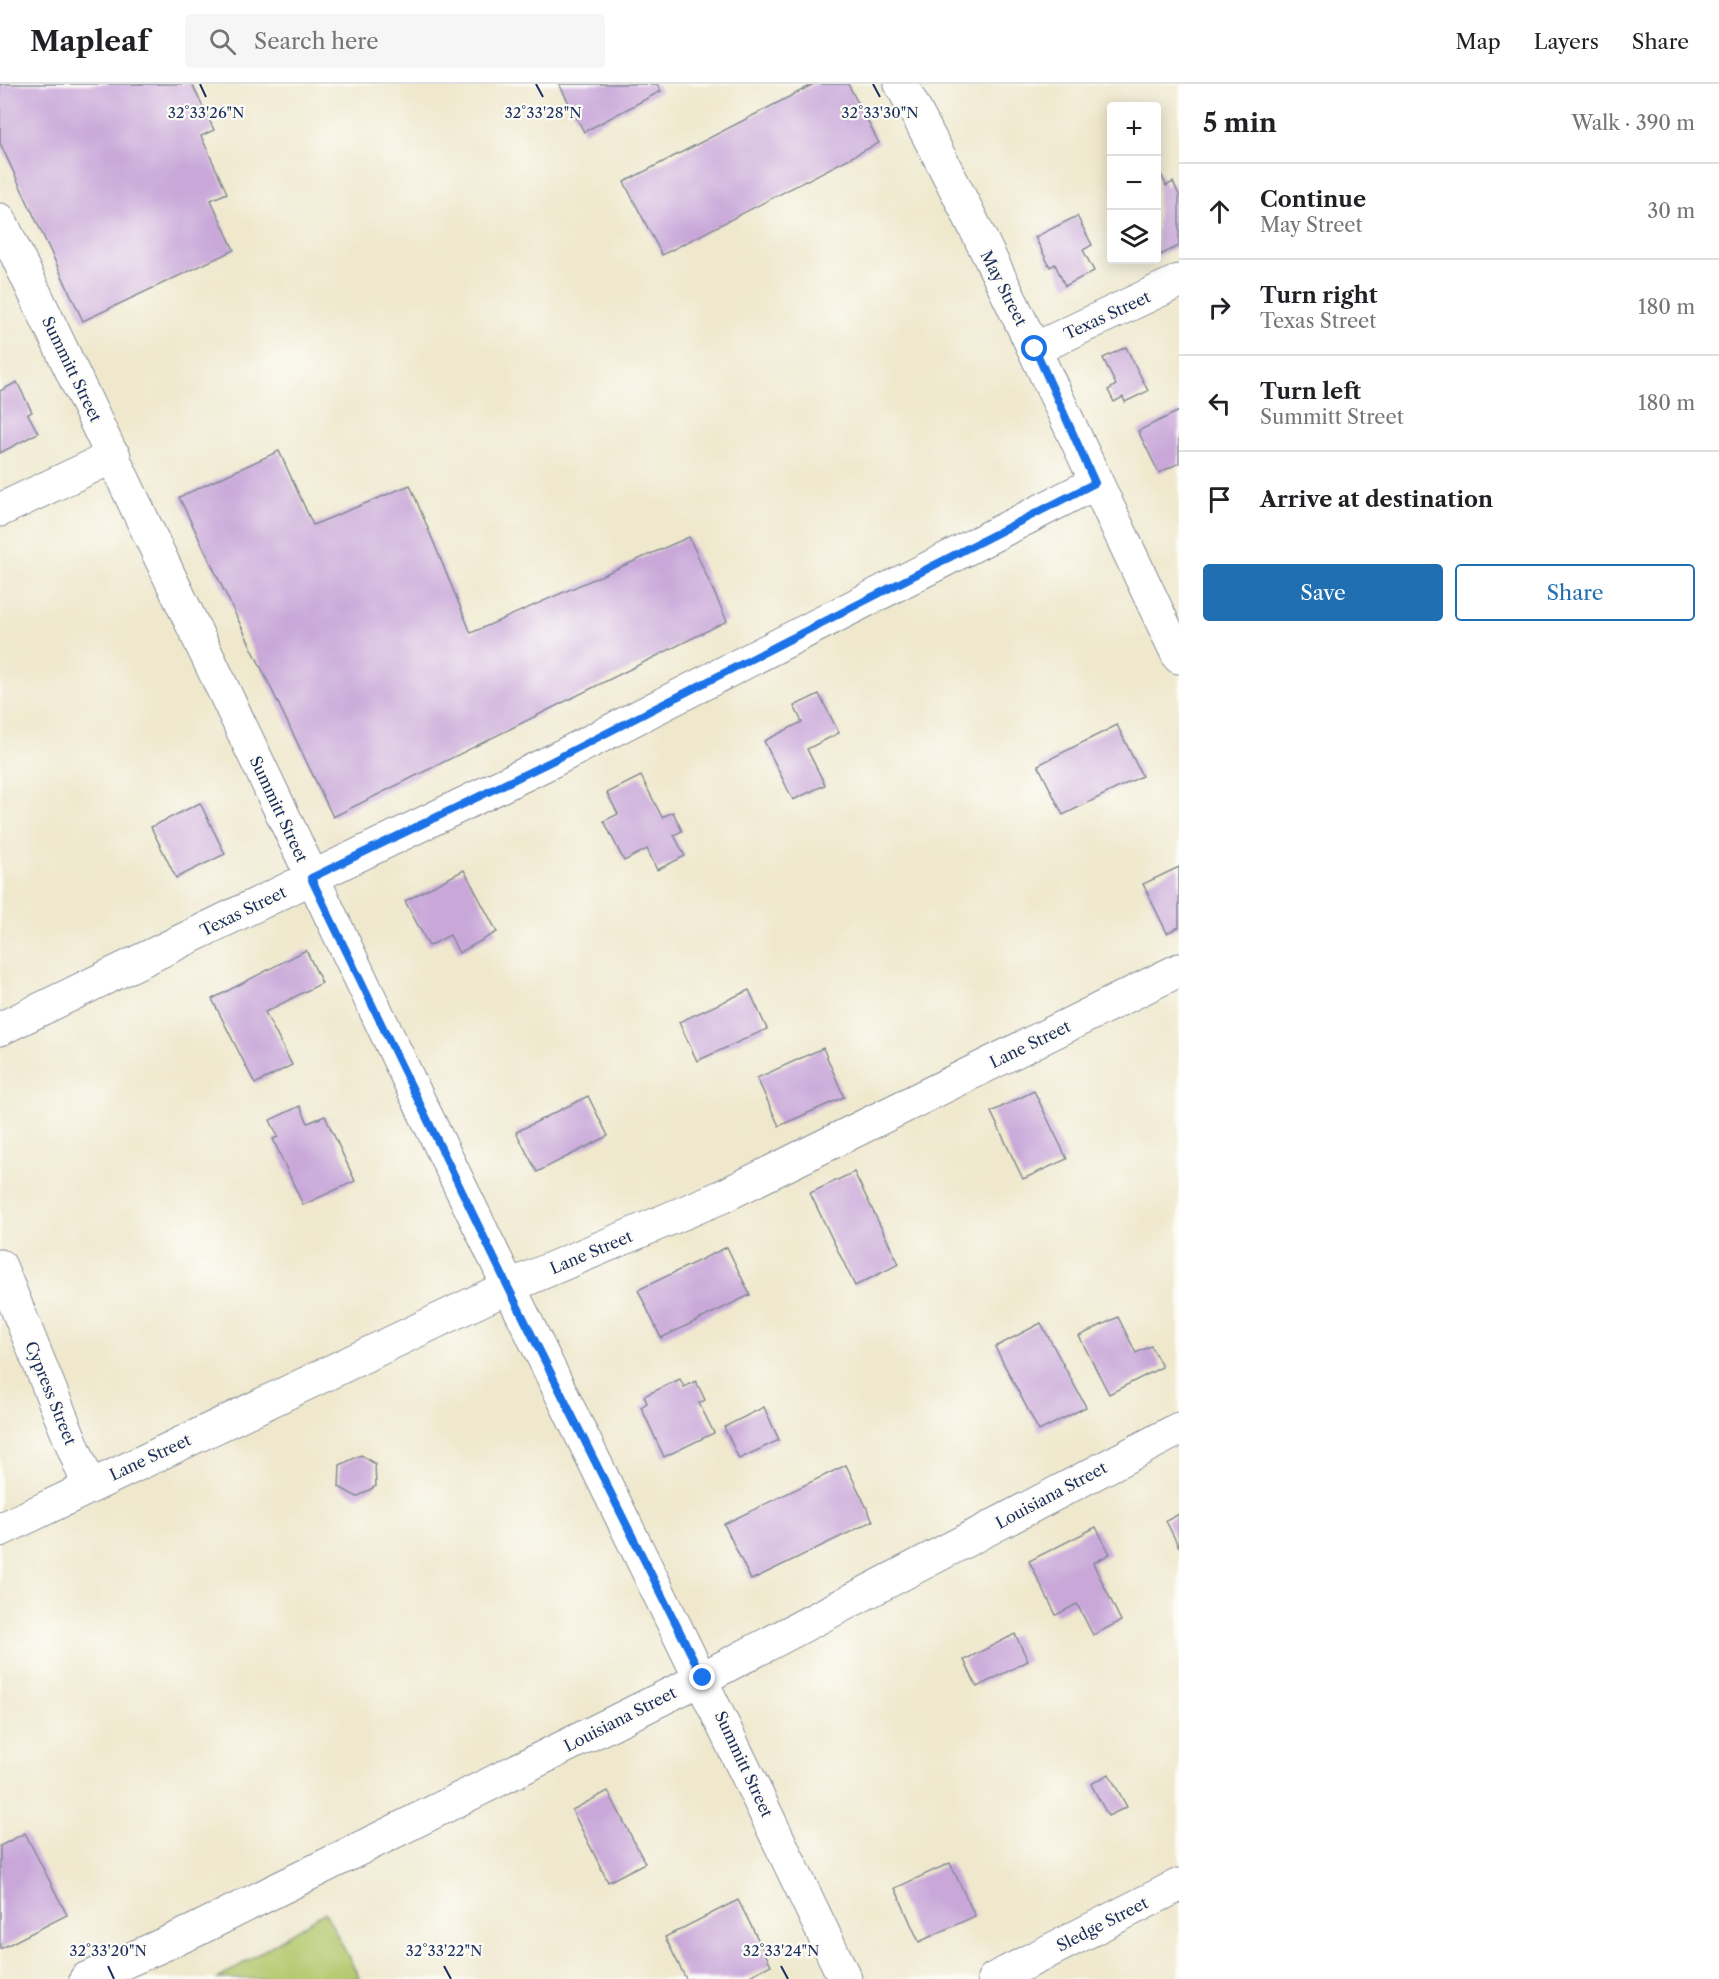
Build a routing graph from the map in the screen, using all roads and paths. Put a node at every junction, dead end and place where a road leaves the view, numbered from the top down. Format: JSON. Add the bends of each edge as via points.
{"nodes":[{"id":1,"x":901,"y":84,"type":"edge"},
{"id":2,"x":0,"y":220,"type":"edge"},
{"id":3,"x":1179,"y":281,"type":"edge"},
{"id":4,"x":1035,"y":349,"type":"junction"},
{"id":5,"x":114,"y":456,"type":"junction"},
{"id":6,"x":1095,"y":483,"type":"junction"},
{"id":7,"x":0,"y":510,"type":"edge"},
{"id":8,"x":1179,"y":657,"type":"edge"},
{"id":9,"x":311,"y":878,"type":"junction"},
{"id":10,"x":1179,"y":970,"type":"edge"},
{"id":11,"x":0,"y":1029,"type":"edge"},
{"id":12,"x":0,"y":1266,"type":"edge"},
{"id":13,"x":508,"y":1287,"type":"junction"},
{"id":14,"x":1179,"y":1428,"type":"edge"},
{"id":15,"x":89,"y":1486,"type":"junction"},
{"id":16,"x":0,"y":1530,"type":"edge"},
{"id":17,"x":703,"y":1678,"type":"junction"},
{"id":18,"x":1179,"y":1885,"type":"edge"},
{"id":19,"x":86,"y":1979,"type":"edge"},
{"id":20,"x":846,"y":1979,"type":"edge"},
{"id":21,"x":994,"y":1979,"type":"edge"}],
"edges":[{"from":1,"to":4,"type":"street","name":"May Street"},
{"from":2,"to":5,"type":"street","name":"Summitt Street"},
{"from":3,"to":4,"type":"street","name":"Texas Street"},
{"from":4,"to":6,"type":"street","name":"May Street"},
{"from":5,"to":7,"type":"street"},
{"from":5,"to":9,"type":"street","name":"Summitt Street"},
{"from":6,"to":8,"type":"street","name":"May Street"},
{"from":6,"to":9,"type":"street","name":"Texas Street","via":[[552,761]]},
{"from":9,"to":11,"type":"street","name":"Texas Street"},
{"from":9,"to":13,"type":"street","name":"Summitt Street"},
{"from":10,"to":13,"type":"street","name":"Lane Street","via":[[721,1197]]},
{"from":12,"to":15,"type":"street","name":"Cypress Street"},
{"from":13,"to":15,"type":"street","name":"Lane Street"},
{"from":13,"to":17,"type":"street","name":"Summitt Street"},
{"from":14,"to":17,"type":"street","name":"Louisiana Street"},
{"from":15,"to":16,"type":"street","name":"Lane Street"},
{"from":17,"to":19,"type":"street","name":"Louisiana Street","via":[[194,1932]]},
{"from":17,"to":20,"type":"street","name":"Summitt Street"},
{"from":18,"to":21,"type":"street","name":"Sledge Street"}]}
